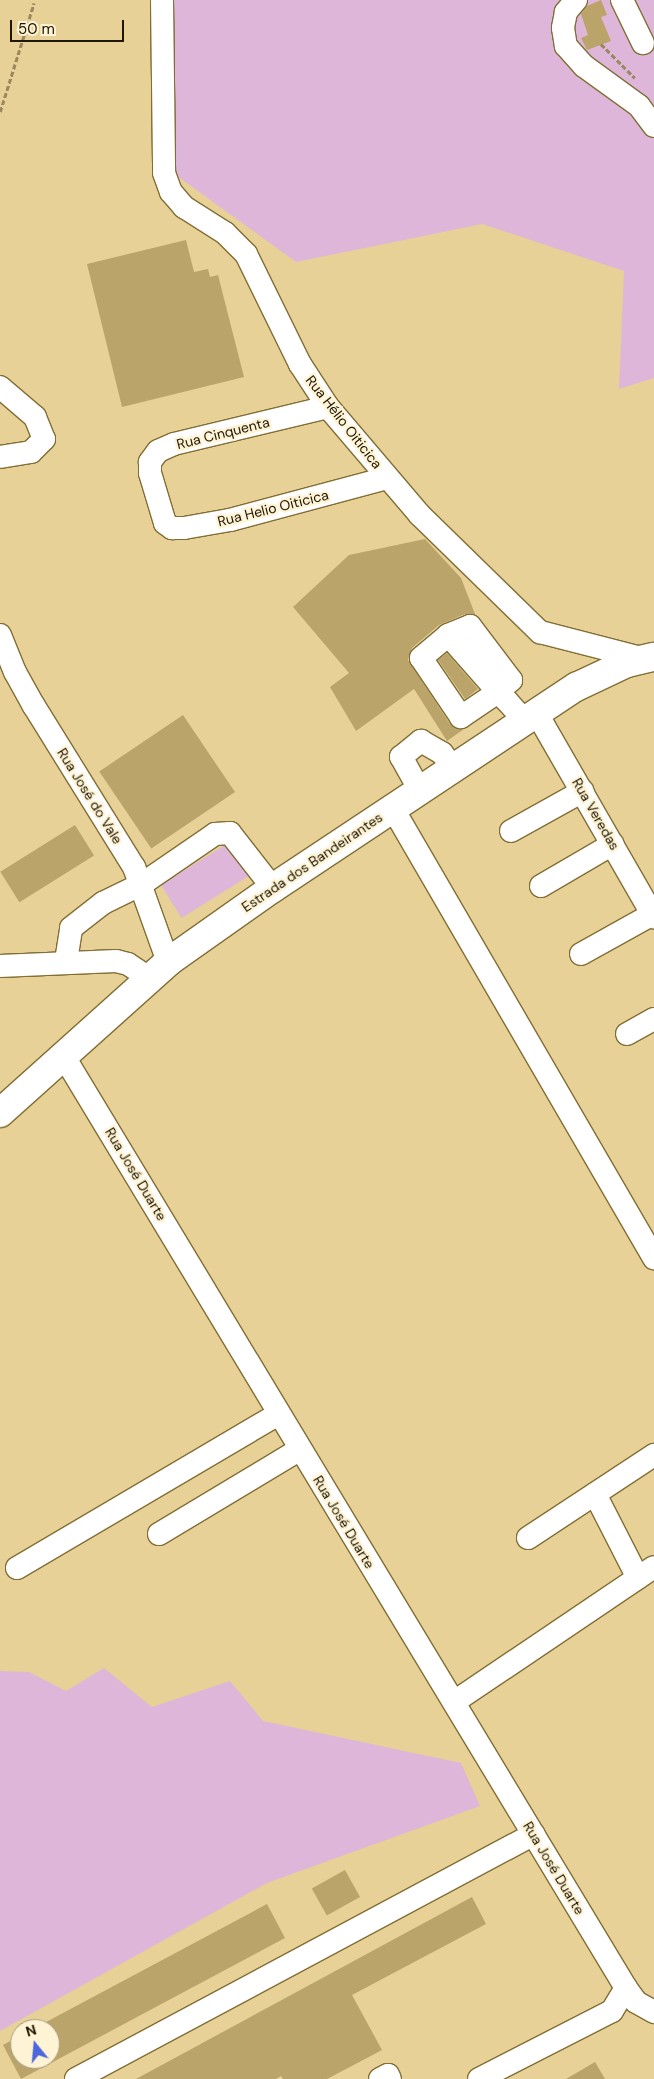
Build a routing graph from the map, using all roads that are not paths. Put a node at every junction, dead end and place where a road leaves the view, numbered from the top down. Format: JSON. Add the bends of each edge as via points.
{"nodes":[{"id":1,"x":162,"y":0,"type":"edge"},
{"id":2,"x":576,"y":0,"type":"edge"},
{"id":3,"x":622,"y":0,"type":"edge"},
{"id":4,"x":644,"y":43,"type":"dead end"},
{"id":5,"x":654,"y":126,"type":"edge"},
{"id":6,"x":0,"y":387,"type":"edge"},
{"id":7,"x":328,"y":407,"type":"junction"},
{"id":8,"x":0,"y":457,"type":"edge"},
{"id":9,"x":388,"y":478,"type":"junction"},
{"id":10,"x":162,"y":517,"type":"joint"},
{"id":11,"x":0,"y":635,"type":"edge"},
{"id":12,"x":650,"y":658,"type":"edge"},
{"id":13,"x":498,"y":692,"type":"junction"},
{"id":14,"x":530,"y":716,"type":"junction"},
{"id":15,"x":452,"y":767,"type":"junction"},
{"id":16,"x":419,"y":789,"type":"junction"},
{"id":17,"x":582,"y":791,"type":"junction"},
{"id":18,"x":392,"y":807,"type":"junction"},
{"id":19,"x":511,"y":831,"type":"dead end"},
{"id":20,"x":613,"y":844,"type":"junction"},
{"id":21,"x":142,"y":884,"type":"junction"},
{"id":22,"x":541,"y":886,"type":"dead end"},
{"id":23,"x":273,"y":888,"type":"junction"},
{"id":24,"x":652,"y":909,"type":"edge"},
{"id":25,"x":581,"y":954,"type":"dead end"},
{"id":26,"x":66,"y":961,"type":"junction"},
{"id":27,"x":0,"y":966,"type":"edge"},
{"id":28,"x":159,"y":970,"type":"junction"},
{"id":29,"x":654,"y":1019,"type":"edge"},
{"id":30,"x":627,"y":1034,"type":"dead end"},
{"id":31,"x":63,"y":1055,"type":"junction"},
{"id":32,"x":0,"y":1113,"type":"edge"},
{"id":33,"x":654,"y":1258,"type":"edge"},
{"id":34,"x":278,"y":1414,"type":"junction"},
{"id":35,"x":299,"y":1450,"type":"junction"},
{"id":36,"x":654,"y":1455,"type":"edge"},
{"id":37,"x":595,"y":1494,"type":"junction"},
{"id":38,"x":159,"y":1534,"type":"dead end"},
{"id":39,"x":528,"y":1538,"type":"dead end"},
{"id":40,"x":17,"y":1568,"type":"dead end"},
{"id":41,"x":646,"y":1572,"type":"edge"},
{"id":42,"x":454,"y":1702,"type":"junction"},
{"id":43,"x":534,"y":1834,"type":"junction"},
{"id":44,"x":626,"y":1988,"type":"junction"},
{"id":45,"x":654,"y":2012,"type":"edge"},
{"id":46,"x":76,"y":2079,"type":"edge"},
{"id":47,"x":380,"y":2079,"type":"edge"},
{"id":48,"x":390,"y":2079,"type":"edge"},
{"id":49,"x":479,"y":2079,"type":"edge"}],
"edges":[{"from":1,"to":7,"type":"street","name":"Rua Hélio Oiticica","via":[[164,173],[171,192],[184,207],[225,233],[246,254],[300,364]]},
{"from":2,"to":5,"type":"street","via":[[566,12],[563,28],[566,46],[584,66],[638,106]]},
{"from":3,"to":4,"type":"street"},
{"from":6,"to":8,"type":"street","via":[[35,417],[44,439],[31,452]]},
{"from":7,"to":9,"type":"street","name":"Rua Hélio Oiticica"},
{"from":7,"to":10,"type":"street","name":"Rua Cinquenta","via":[[158,451],[150,462],[150,473]]},
{"from":9,"to":10,"type":"street","name":"Rua Helio Oiticica","via":[[184,528],[172,528]]},
{"from":9,"to":12,"type":"street","name":"Rua Hélio Oiticica","via":[[420,515],[540,632]]},
{"from":11,"to":21,"type":"street","name":"Rua José do Vale","via":[[34,706]]},
{"from":12,"to":14,"type":"main road","name":"Estrada dos Bandeirantes","via":[[590,680]]},
{"from":13,"to":13,"type":"street","via":[[512,680],[470,626],[448,635],[421,658],[461,716]]},
{"from":13,"to":14,"type":"street","name":"Rua Veredas"},
{"from":14,"to":15,"type":"main road","name":"Estrada dos Bandeirantes"},
{"from":14,"to":17,"type":"street","name":"Rua Veredas"},
{"from":15,"to":16,"type":"main road","name":"Estrada dos Bandeirantes"},
{"from":15,"to":16,"type":"street","via":[[442,753],[421,741],[401,757]]},
{"from":16,"to":18,"type":"main road","name":"Estrada dos Bandeirantes"},
{"from":17,"to":19,"type":"street"},
{"from":17,"to":20,"type":"street","name":"Rua Veredas"},
{"from":18,"to":23,"type":"main road","name":"Estrada dos Bandeirantes"},
{"from":18,"to":33,"type":"street"},
{"from":20,"to":22,"type":"street"},
{"from":20,"to":24,"type":"street","name":"Rua Veredas"},
{"from":21,"to":23,"type":"street","via":[[215,834],[230,833]]},
{"from":21,"to":26,"type":"street","via":[[103,903],[71,928]]},
{"from":21,"to":28,"type":"street","name":"Rua José do Vale","via":[[160,947]]},
{"from":23,"to":28,"type":"main road","name":"Estrada dos Bandeirantes"},
{"from":24,"to":25,"type":"street"},
{"from":26,"to":27,"type":"street"},
{"from":26,"to":28,"type":"street","via":[[128,964]]},
{"from":28,"to":31,"type":"main road","name":"Estrada dos Bandeirantes"},
{"from":29,"to":30,"type":"street"},
{"from":31,"to":32,"type":"main road","name":"Estrada dos Bandeirantes"},
{"from":31,"to":34,"type":"street","name":"Rua José Duarte"},
{"from":34,"to":35,"type":"street","name":"Rua José Duarte"},
{"from":34,"to":40,"type":"street"},
{"from":35,"to":38,"type":"street"},
{"from":35,"to":42,"type":"street","name":"Rua José Duarte"},
{"from":36,"to":37,"type":"street"},
{"from":37,"to":39,"type":"street"},
{"from":37,"to":41,"type":"street"},
{"from":41,"to":42,"type":"street"},
{"from":42,"to":43,"type":"street","name":"Rua José Duarte"},
{"from":43,"to":44,"type":"street","name":"Rua José Duarte"},
{"from":43,"to":46,"type":"street"},
{"from":44,"to":45,"type":"street","name":"Rua José Duarte","via":[[636,2002]]},
{"from":44,"to":49,"type":"street","via":[[612,2011]]},
{"from":47,"to":48,"type":"street","via":[[388,2075]]}]}
